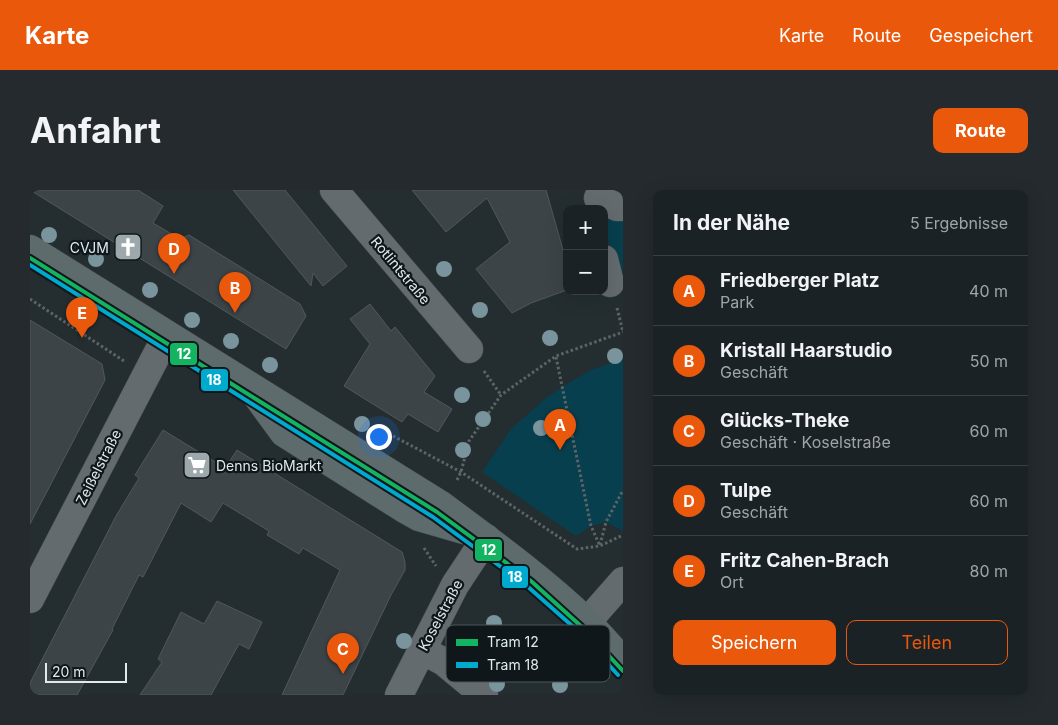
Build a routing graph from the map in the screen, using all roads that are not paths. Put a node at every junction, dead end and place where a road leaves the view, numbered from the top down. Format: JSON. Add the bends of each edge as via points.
{"nodes":[{"id":1,"x":334,"y":190,"type":"edge"},
{"id":2,"x":30,"y":249,"type":"edge"},
{"id":3,"x":167,"y":335,"type":"junction"},
{"id":4,"x":469,"y":349,"type":"dead end"},
{"id":5,"x":486,"y":538,"type":"junction"},
{"id":6,"x":623,"y":581,"type":"edge"},
{"id":7,"x":30,"y":599,"type":"edge"},
{"id":8,"x":587,"y":622,"type":"junction"},
{"id":9,"x":590,"y":625,"type":"edge"},
{"id":10,"x":610,"y":647,"type":"edge"},
{"id":11,"x":422,"y":650,"type":"junction"},
{"id":12,"x":623,"y":661,"type":"edge"},
{"id":13,"x":446,"y":664,"type":"edge"},
{"id":14,"x":468,"y":682,"type":"edge"},
{"id":15,"x":399,"y":695,"type":"edge"},
{"id":16,"x":484,"y":695,"type":"edge"}],
"edges":[{"from":1,"to":4,"type":"street","name":"Rotlintstraße"},
{"from":2,"to":3,"type":"main road"},
{"from":3,"to":5,"type":"main road","via":[[441,505]]},
{"from":3,"to":7,"type":"street","name":"Zeißelstraße"},
{"from":5,"to":8,"type":"main road"},
{"from":5,"to":11,"type":"street","name":"Koselstraße","via":[[455,585]]},
{"from":6,"to":8,"type":"street"},
{"from":8,"to":9,"type":"main road"},
{"from":10,"to":12,"type":"main road"},
{"from":11,"to":13,"type":"street"},
{"from":11,"to":15,"type":"street","name":"Koselstraße"},
{"from":14,"to":16,"type":"street"}]}
